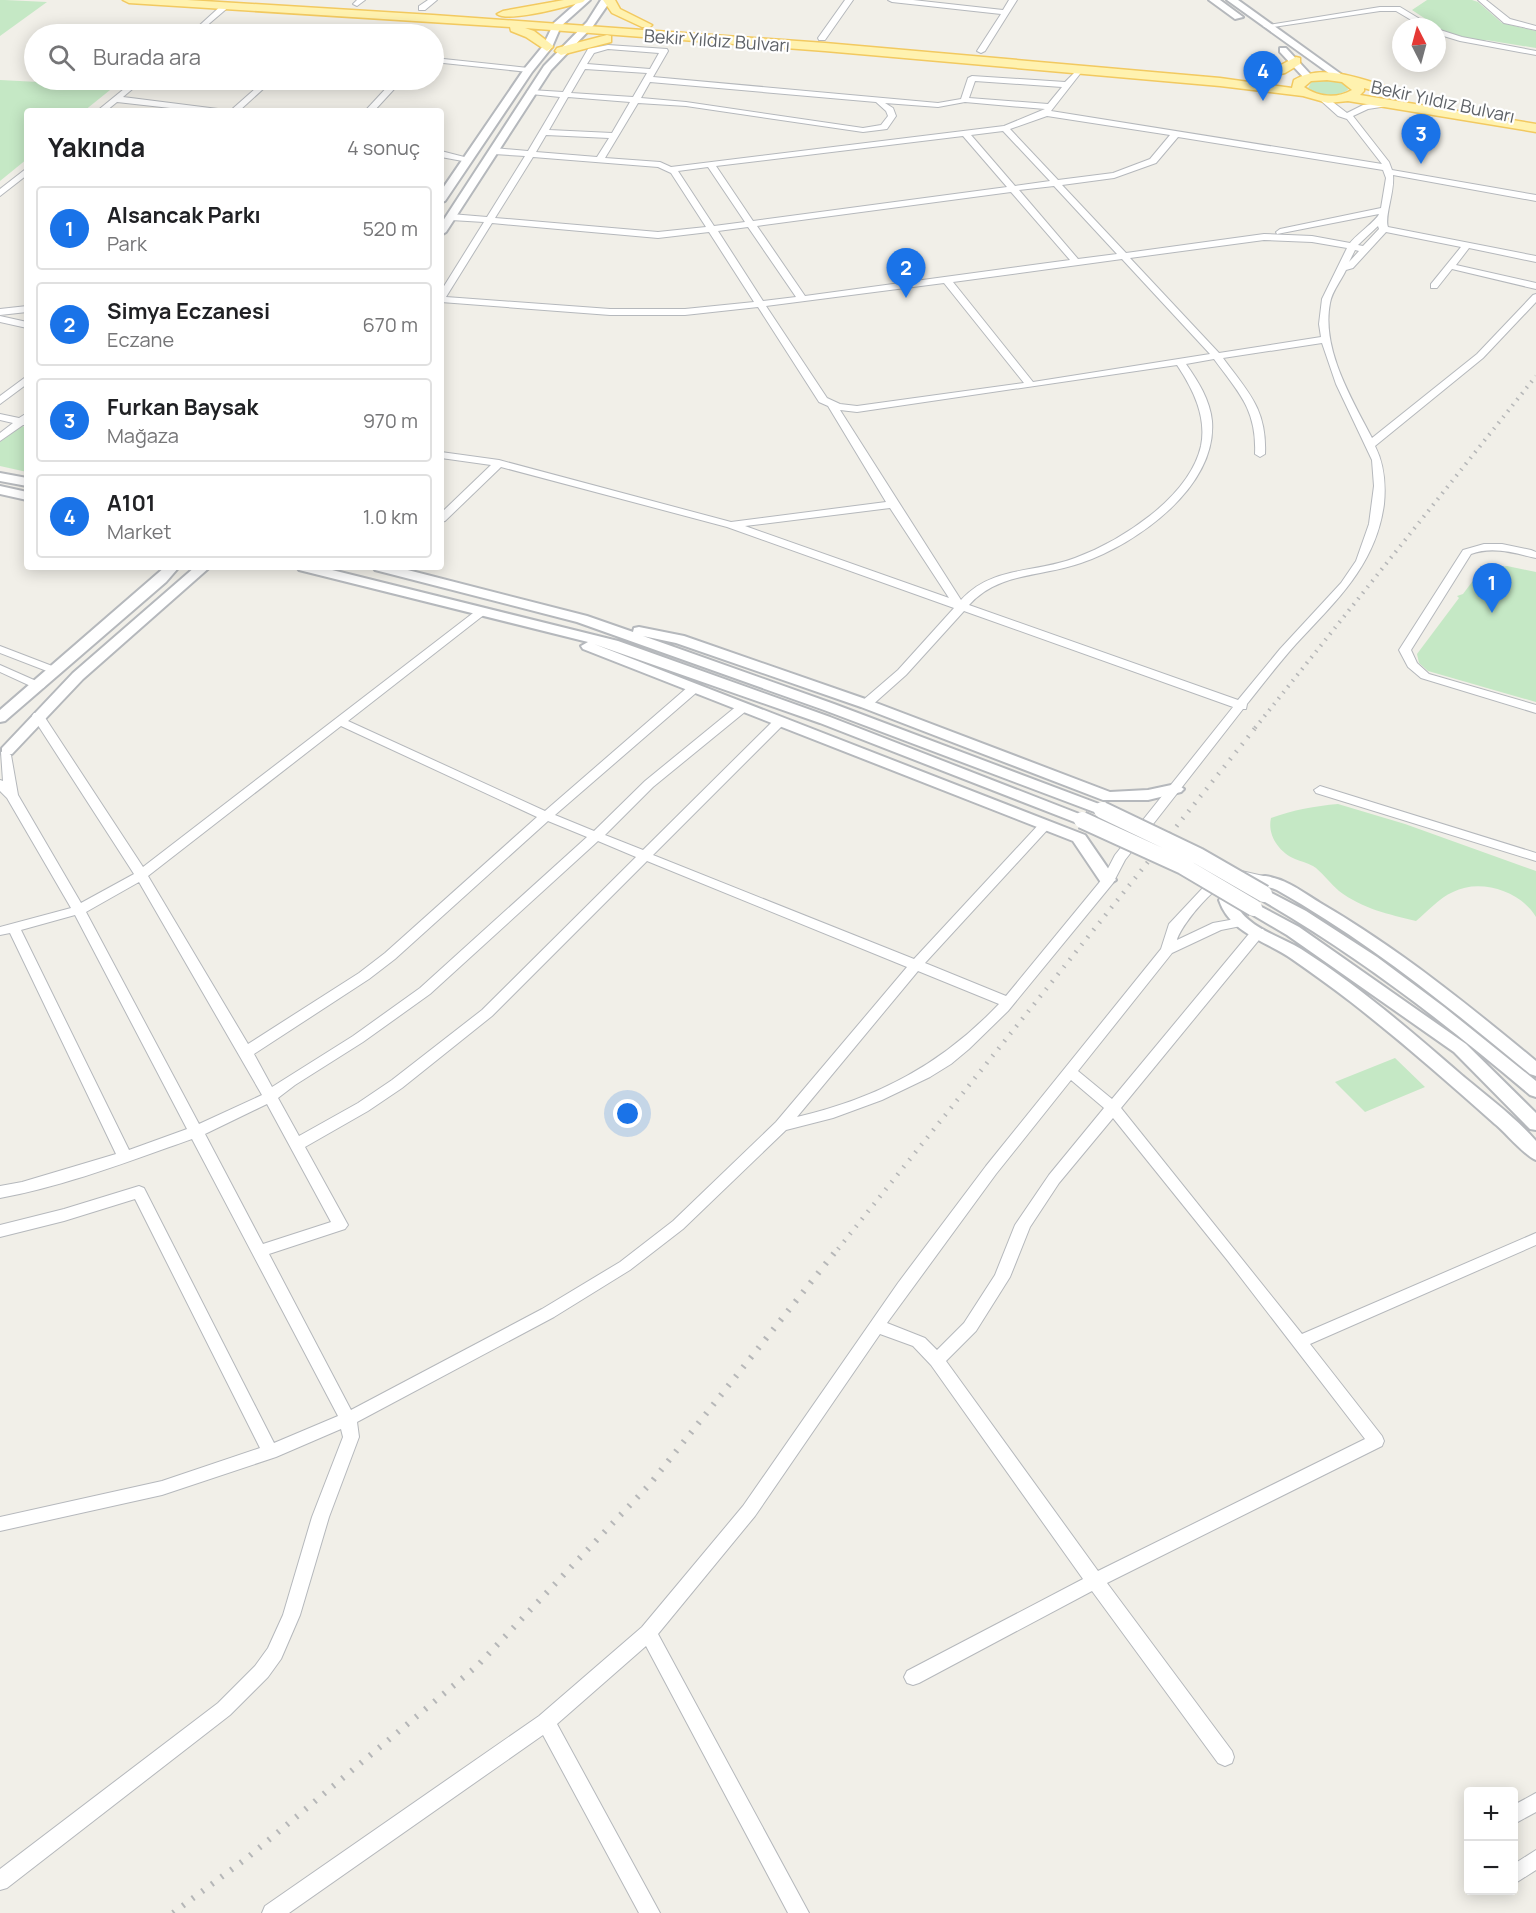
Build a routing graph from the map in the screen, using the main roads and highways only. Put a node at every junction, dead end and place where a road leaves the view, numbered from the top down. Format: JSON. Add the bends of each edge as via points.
{"nodes":[{"id":1,"x":129,"y":0,"type":"edge"},
{"id":2,"x":274,"y":0,"type":"edge"},
{"id":3,"x":579,"y":0,"type":"edge"},
{"id":4,"x":607,"y":0,"type":"edge"},
{"id":5,"x":359,"y":2,"type":"edge"},
{"id":6,"x":502,"y":19,"type":"junction"},
{"id":7,"x":646,"y":25,"type":"junction"},
{"id":8,"x":636,"y":34,"type":"junction"},
{"id":9,"x":547,"y":47,"type":"road end"},
{"id":10,"x":561,"y":51,"type":"road end"},
{"id":11,"x":1296,"y":61,"type":"road end"},
{"id":12,"x":1259,"y":75,"type":"junction"},
{"id":13,"x":1306,"y":78,"type":"junction"},
{"id":14,"x":1346,"y":79,"type":"junction"},
{"id":15,"x":1305,"y":93,"type":"junction"},
{"id":16,"x":1346,"y":97,"type":"junction"},
{"id":17,"x":1536,"y":119,"type":"edge"},
{"id":18,"x":1536,"y":128,"type":"edge"}],
"edges":[{"from":1,"to":6,"type":"main road","name":"Bekir Yıldız Bulvarı"},
{"from":2,"to":5,"type":"main road","name":"Bekir Yıldız Bulvarı"},
{"from":3,"to":6,"type":"main road"},
{"from":4,"to":7,"type":"main road","via":[[616,11]]},
{"from":5,"to":6,"type":"main road","name":"Bekir Yıldız Bulvarı"},
{"from":6,"to":7,"type":"main road","name":"Bekir Yıldız Bulvarı","via":[[566,17]]},
{"from":6,"to":8,"type":"main road","name":"Bekir Yıldız Bulvarı"},
{"from":6,"to":9,"type":"main road"},
{"from":7,"to":12,"type":"main road","name":"Bekir Yıldız Bulvarı"},
{"from":8,"to":10,"type":"main road"},
{"from":8,"to":15,"type":"main road","name":"Bekir Yıldız Bulvarı","via":[[1212,81]]},
{"from":11,"to":12,"type":"main road","via":[[1281,70]]},
{"from":12,"to":13,"type":"main road","name":"Bekir Yıldız Bulvarı"},
{"from":13,"to":14,"type":"main road","name":"Bekir Yıldız Bulvarı"},
{"from":13,"to":15,"type":"main road","via":[[1298,85]]},
{"from":14,"to":16,"type":"main road","via":[[1358,91]]},
{"from":14,"to":17,"type":"main road","name":"Bekir Yıldız Bulvarı","via":[[1411,96]]},
{"from":15,"to":16,"type":"main road","name":"Bekir Yıldız Bulvarı","via":[[1322,98]]},
{"from":16,"to":18,"type":"main road","name":"Bekir Yıldız Bulvarı"}]}
